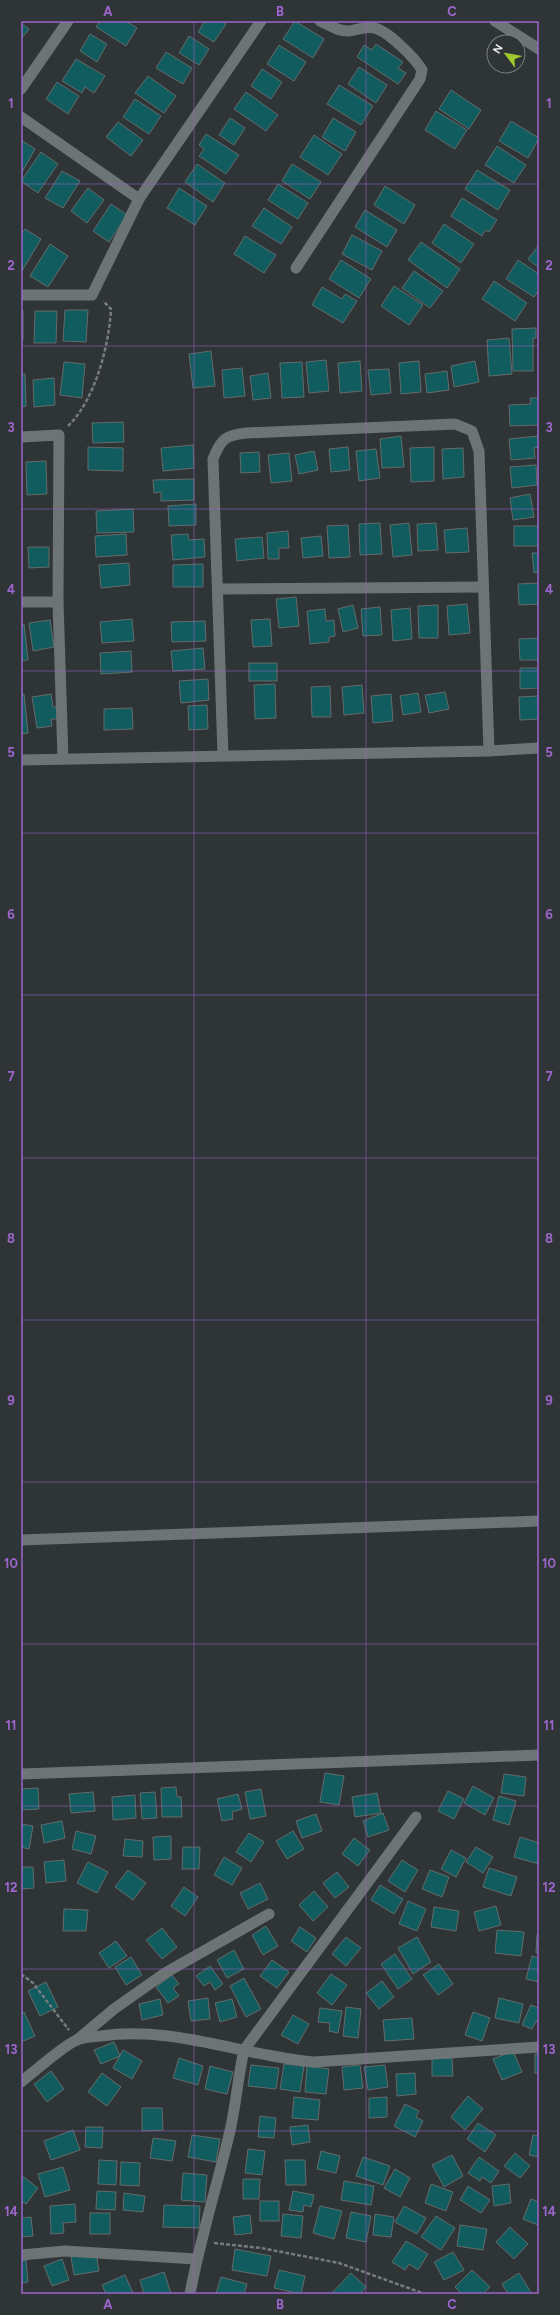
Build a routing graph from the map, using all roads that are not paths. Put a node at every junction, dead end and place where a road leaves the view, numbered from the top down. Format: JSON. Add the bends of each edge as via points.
{"nodes":[{"id":1,"x":68,"y":21,"type":"edge"},
{"id":2,"x":261,"y":21,"type":"edge"},
{"id":3,"x":320,"y":21,"type":"edge"},
{"id":4,"x":495,"y":21,"type":"edge"},
{"id":5,"x":377,"y":24,"type":"edge"},
{"id":6,"x":539,"y":49,"type":"edge"},
{"id":7,"x":21,"y":89,"type":"edge"},
{"id":8,"x":21,"y":117,"type":"edge"},
{"id":9,"x":139,"y":199,"type":"junction"},
{"id":10,"x":296,"y":268,"type":"dead end"},
{"id":11,"x":21,"y":295,"type":"edge"},
{"id":12,"x":21,"y":437,"type":"edge"},
{"id":13,"x":482,"y":587,"type":"junction"},
{"id":14,"x":219,"y":590,"type":"junction"},
{"id":15,"x":21,"y":602,"type":"edge"},
{"id":16,"x":58,"y":602,"type":"junction"},
{"id":17,"x":539,"y":748,"type":"edge"},
{"id":18,"x":489,"y":751,"type":"junction"},
{"id":19,"x":223,"y":755,"type":"junction"},
{"id":20,"x":63,"y":758,"type":"junction"},
{"id":21,"x":21,"y":760,"type":"edge"},
{"id":22,"x":539,"y":1521,"type":"edge"},
{"id":23,"x":21,"y":1540,"type":"edge"},
{"id":24,"x":539,"y":1755,"type":"edge"},
{"id":25,"x":21,"y":1774,"type":"edge"},
{"id":26,"x":416,"y":1817,"type":"dead end"},
{"id":27,"x":270,"y":1914,"type":"dead end"},
{"id":28,"x":76,"y":2040,"type":"junction"},
{"id":29,"x":539,"y":2047,"type":"edge"},
{"id":30,"x":244,"y":2050,"type":"junction"},
{"id":31,"x":21,"y":2082,"type":"edge"},
{"id":32,"x":21,"y":2255,"type":"edge"},
{"id":33,"x":196,"y":2259,"type":"junction"},
{"id":34,"x":190,"y":2294,"type":"edge"}],
"edges":[{"from":1,"to":7,"type":"street"},
{"from":2,"to":9,"type":"street"},
{"from":3,"to":5,"type":"street","via":[[338,30],[347,31]]},
{"from":4,"to":6,"type":"street"},
{"from":5,"to":10,"type":"street","via":[[416,60],[422,70],[420,80]]},
{"from":8,"to":9,"type":"street"},
{"from":9,"to":11,"type":"street","via":[[92,295]]},
{"from":12,"to":16,"type":"street","via":[[59,435]]},
{"from":13,"to":14,"type":"street"},
{"from":13,"to":14,"type":"street","via":[[479,451],[472,431],[455,424],[232,434],[219,443],[213,459]]},
{"from":13,"to":18,"type":"street"},
{"from":14,"to":19,"type":"street"},
{"from":15,"to":16,"type":"street"},
{"from":16,"to":20,"type":"street"},
{"from":17,"to":18,"type":"street"},
{"from":18,"to":19,"type":"street"},
{"from":19,"to":20,"type":"street"},
{"from":20,"to":21,"type":"street"},
{"from":22,"to":23,"type":"street"},
{"from":24,"to":25,"type":"street"},
{"from":26,"to":30,"type":"street"},
{"from":27,"to":28,"type":"street","via":[[165,1974],[114,2009]]},
{"from":28,"to":30,"type":"street","via":[[120,2033],[174,2037]]},
{"from":28,"to":31,"type":"street"},
{"from":29,"to":30,"type":"street","via":[[314,2062],[279,2059]]},
{"from":30,"to":33,"type":"street","via":[[230,2129]]},
{"from":32,"to":33,"type":"street","via":[[64,2251]]},
{"from":33,"to":34,"type":"street"}]}
